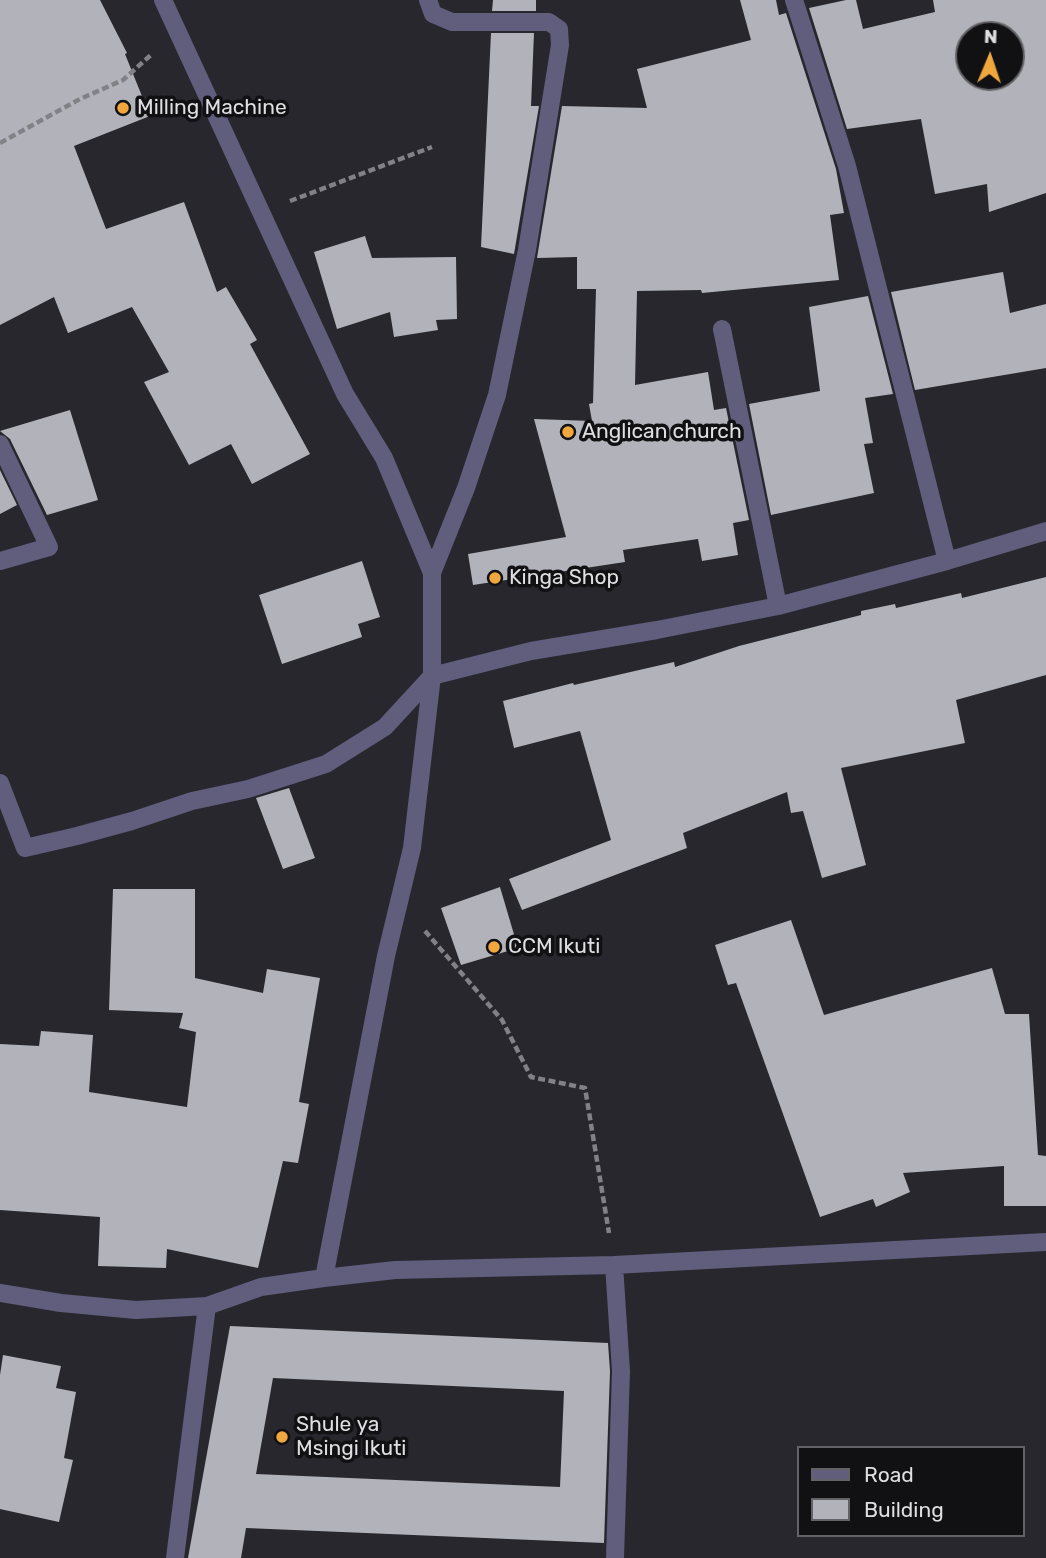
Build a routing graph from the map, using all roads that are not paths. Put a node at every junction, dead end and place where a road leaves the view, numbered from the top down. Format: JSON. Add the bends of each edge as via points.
{"nodes":[{"id":1,"x":163,"y":0,"type":"edge"},
{"id":2,"x":428,"y":0,"type":"edge"},
{"id":3,"x":794,"y":0,"type":"edge"},
{"id":4,"x":722,"y":329,"type":"dead end"},
{"id":5,"x":0,"y":444,"type":"edge"},
{"id":6,"x":1046,"y":531,"type":"edge"},
{"id":7,"x":0,"y":561,"type":"edge"},
{"id":8,"x":947,"y":561,"type":"junction"},
{"id":9,"x":432,"y":573,"type":"junction"},
{"id":10,"x":778,"y":606,"type":"junction"},
{"id":11,"x":432,"y":676,"type":"junction"},
{"id":12,"x":0,"y":783,"type":"edge"},
{"id":13,"x":1046,"y":1242,"type":"edge"},
{"id":14,"x":614,"y":1265,"type":"junction"},
{"id":15,"x":324,"y":1278,"type":"junction"},
{"id":16,"x":0,"y":1293,"type":"edge"},
{"id":17,"x":206,"y":1306,"type":"junction"},
{"id":18,"x":175,"y":1558,"type":"edge"},
{"id":19,"x":615,"y":1558,"type":"edge"}],
"edges":[{"from":1,"to":9,"type":"street","via":[[345,394],[384,458]]},
{"from":2,"to":9,"type":"street","via":[[433,15],[452,22],[549,22],[559,29],[560,45],[527,250],[497,395]]},
{"from":3,"to":8,"type":"street","via":[[847,166]]},
{"from":4,"to":10,"type":"street"},
{"from":5,"to":7,"type":"street","via":[[49,547]]},
{"from":6,"to":8,"type":"street"},
{"from":8,"to":10,"type":"street"},
{"from":9,"to":11,"type":"street"},
{"from":10,"to":11,"type":"street","via":[[531,651]]},
{"from":11,"to":12,"type":"street","via":[[385,727],[326,764],[77,836],[25,848]]},
{"from":11,"to":15,"type":"street","via":[[412,848]]},
{"from":13,"to":14,"type":"street"},
{"from":14,"to":15,"type":"street","via":[[395,1270]]},
{"from":14,"to":19,"type":"street","via":[[621,1371]]},
{"from":15,"to":17,"type":"street","via":[[261,1287]]},
{"from":16,"to":17,"type":"street","via":[[136,1310]]},
{"from":17,"to":18,"type":"street"}]}
